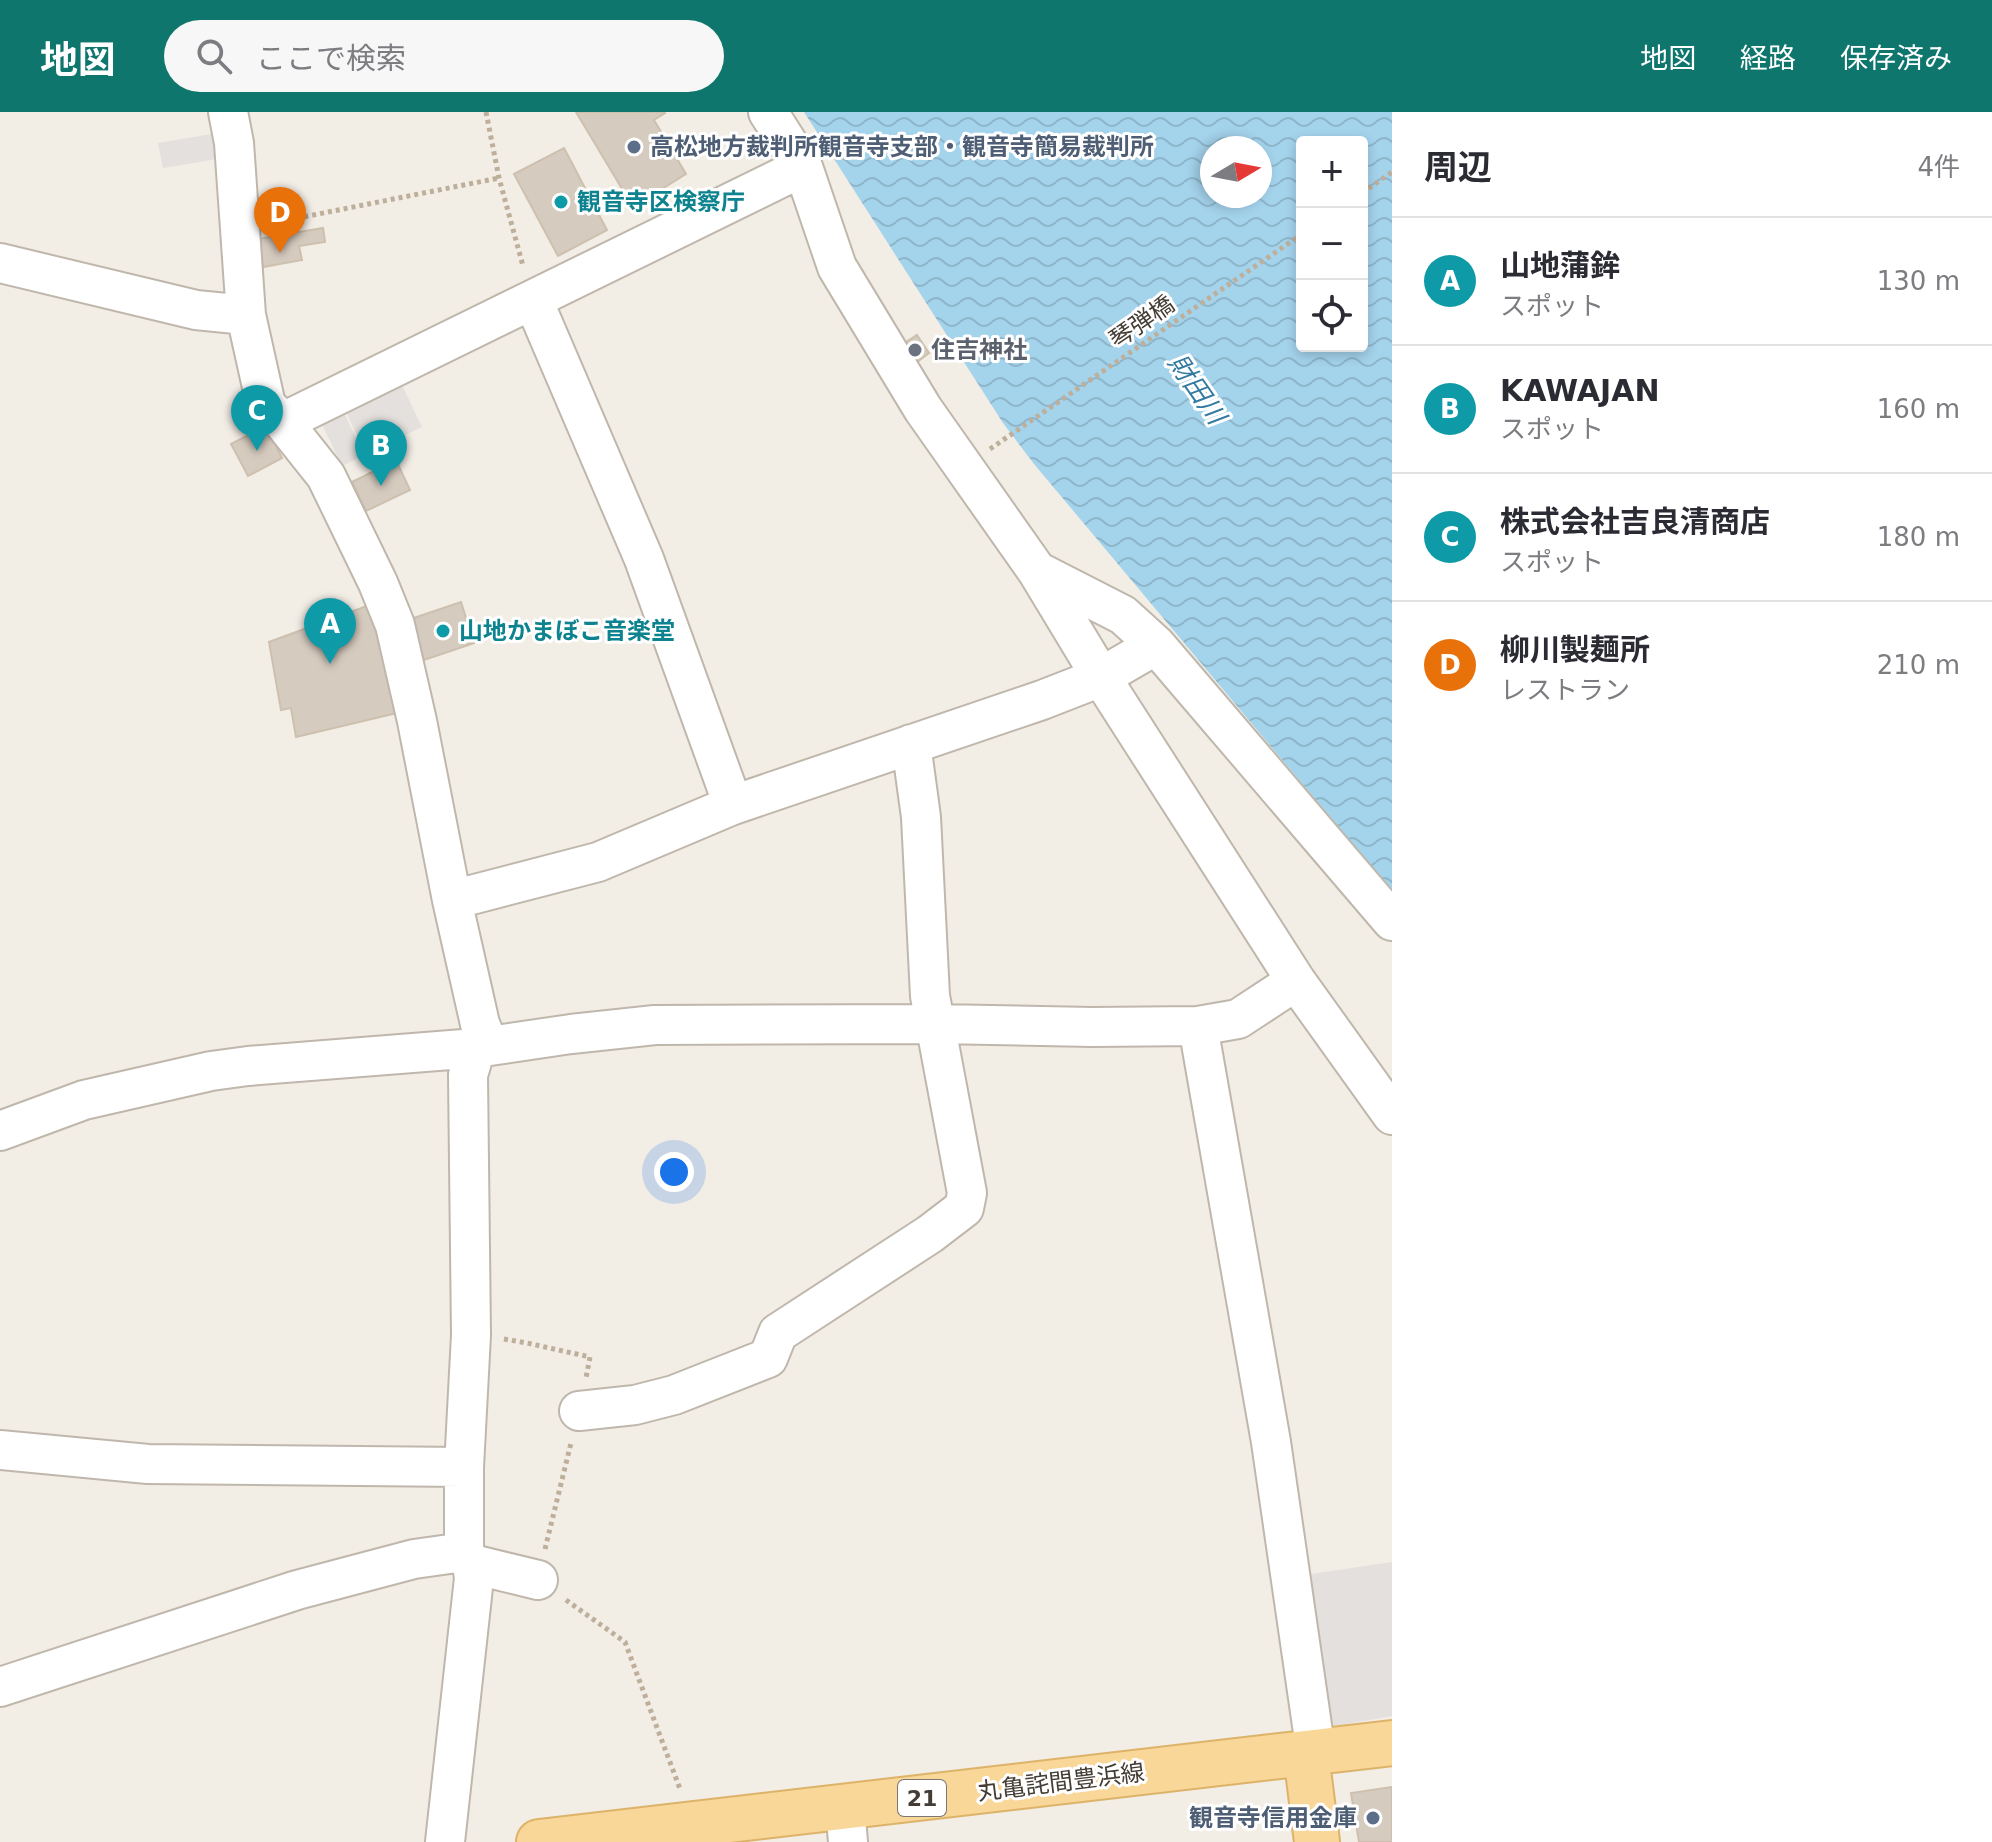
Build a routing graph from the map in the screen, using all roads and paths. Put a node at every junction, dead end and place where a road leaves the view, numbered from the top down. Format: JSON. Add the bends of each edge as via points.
{"nodes":[{"id":1,"x":228,"y":112,"type":"edge"},
{"id":2,"x":486,"y":112,"type":"edge"},
{"id":3,"x":768,"y":112,"type":"edge"},
{"id":4,"x":803,"y":167,"type":"junction"},
{"id":5,"x":1392,"y":172,"type":"edge"},
{"id":6,"x":499,"y":178,"type":"junction"},
{"id":7,"x":1368,"y":189,"type":"edge"},
{"id":8,"x":241,"y":230,"type":"junction"},
{"id":9,"x":1296,"y":238,"type":"edge"},
{"id":10,"x":0,"y":263,"type":"edge"},
{"id":11,"x":533,"y":300,"type":"junction"},
{"id":12,"x":246,"y":315,"type":"junction"},
{"id":13,"x":283,"y":422,"type":"junction"},
{"id":14,"x":1002,"y":440,"type":"dead end"},
{"id":15,"x":1037,"y":571,"type":"junction"},
{"id":16,"x":1156,"y":645,"type":"junction"},
{"id":17,"x":1101,"y":677,"type":"junction"},
{"id":18,"x":911,"y":744,"type":"junction"},
{"id":19,"x":733,"y":805,"type":"junction"},
{"id":20,"x":452,"y":900,"type":"junction"},
{"id":21,"x":1392,"y":921,"type":"edge"},
{"id":22,"x":1296,"y":981,"type":"junction"},
{"id":23,"x":937,"y":1024,"type":"junction"},
{"id":24,"x":1198,"y":1026,"type":"junction"},
{"id":25,"x":482,"y":1046,"type":"junction"},
{"id":26,"x":1392,"y":1115,"type":"edge"},
{"id":27,"x":0,"y":1131,"type":"edge"},
{"id":28,"x":579,"y":1411,"type":"dead end"},
{"id":29,"x":0,"y":1450,"type":"edge"},
{"id":30,"x":464,"y":1467,"type":"junction"},
{"id":31,"x":468,"y":1558,"type":"junction"},
{"id":32,"x":538,"y":1580,"type":"joint"},
{"id":33,"x":0,"y":1687,"type":"edge"},
{"id":34,"x":1392,"y":1743,"type":"edge"},
{"id":35,"x":1311,"y":1754,"type":"junction"},
{"id":36,"x":693,"y":1824,"type":"junction"},
{"id":37,"x":846,"y":1825,"type":"edge"},
{"id":38,"x":445,"y":1842,"type":"edge"},
{"id":39,"x":539,"y":1842,"type":"edge"},
{"id":40,"x":1317,"y":1842,"type":"edge"}],
"edges":[{"from":1,"to":8,"type":"street"},
{"from":2,"to":6,"type":"path"},
{"from":3,"to":4,"type":"street"},
{"from":4,"to":11,"type":"street"},
{"from":4,"to":15,"type":"street","via":[[837,267],[923,409]]},
{"from":5,"to":7,"type":"path"},
{"from":6,"to":8,"type":"path"},
{"from":6,"to":11,"type":"path"},
{"from":8,"to":12,"type":"street"},
{"from":9,"to":14,"type":"path","name":"琴弾橋"},
{"from":10,"to":12,"type":"street","via":[[196,310]]},
{"from":11,"to":13,"type":"street"},
{"from":11,"to":19,"type":"street","via":[[644,559]]},
{"from":12,"to":13,"type":"street","via":[[266,405]]},
{"from":13,"to":20,"type":"street","via":[[326,476],[395,625]]},
{"from":15,"to":16,"type":"street","via":[[1123,615]]},
{"from":15,"to":17,"type":"street"},
{"from":16,"to":17,"type":"street"},
{"from":16,"to":21,"type":"street"},
{"from":17,"to":18,"type":"street"},
{"from":17,"to":22,"type":"street"},
{"from":18,"to":19,"type":"street"},
{"from":18,"to":23,"type":"street","via":[[921,817],[930,996]]},
{"from":19,"to":20,"type":"street","via":[[598,862]]},
{"from":20,"to":25,"type":"street"},
{"from":22,"to":24,"type":"street","via":[[1238,1019]]},
{"from":22,"to":26,"type":"street"},
{"from":23,"to":24,"type":"street"},
{"from":23,"to":25,"type":"street","via":[[655,1025]]},
{"from":23,"to":28,"type":"street","via":[[967,1193],[964,1208],[778,1333],[768,1358],[674,1395]]},
{"from":24,"to":35,"type":"street","via":[[1271,1442]]},
{"from":25,"to":27,"type":"street","via":[[211,1071],[84,1100]]},
{"from":25,"to":30,"type":"street","via":[[468,1075],[471,1335]]},
{"from":29,"to":30,"type":"street","via":[[148,1464]]},
{"from":30,"to":31,"type":"street"},
{"from":31,"to":32,"type":"street"},
{"from":31,"to":33,"type":"street","via":[[414,1559],[297,1590]]},
{"from":31,"to":38,"type":"street","via":[[474,1578]]},
{"from":32,"to":36,"type":"path","via":[[625,1642]]},
{"from":34,"to":35,"type":"main road","name":"丸亀詫間豊浜線","number":"21"},
{"from":35,"to":37,"type":"main road","name":"丸亀詫間豊浜線","number":"21"},
{"from":35,"to":40,"type":"main road"},
{"from":36,"to":37,"type":"main road","name":"丸亀詫間豊浜線","number":"21"},
{"from":36,"to":39,"type":"main road","name":"丸亀詫間豊浜線","number":"21"}]}
